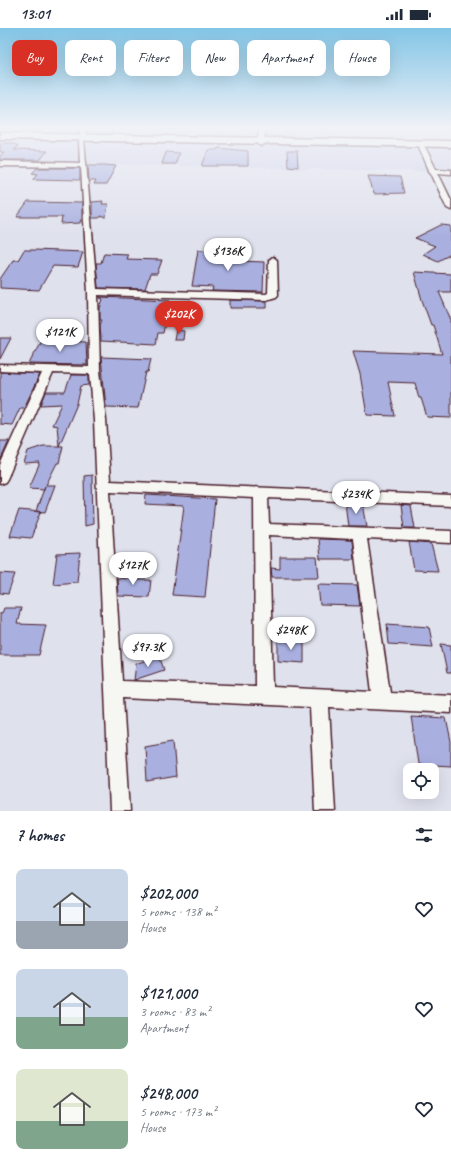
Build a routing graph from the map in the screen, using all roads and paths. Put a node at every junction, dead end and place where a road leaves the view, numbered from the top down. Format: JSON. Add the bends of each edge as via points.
{"nodes":[{"id":1,"x":22,"y":164,"type":"edge"},
{"id":2,"x":429,"y":164,"type":"edge"},
{"id":3,"x":83,"y":165,"type":"joint"},
{"id":4,"x":432,"y":171,"type":"junction"},
{"id":5,"x":451,"y":172,"type":"edge"},
{"id":6,"x":451,"y":208,"type":"edge"},
{"id":7,"x":273,"y":260,"type":"dead end"},
{"id":8,"x":93,"y":292,"type":"junction"},
{"id":9,"x":0,"y":368,"type":"edge"},
{"id":10,"x":49,"y":370,"type":"junction"},
{"id":11,"x":95,"y":371,"type":"junction"},
{"id":12,"x":0,"y":479,"type":"edge"},
{"id":13,"x":103,"y":486,"type":"junction"},
{"id":14,"x":261,"y":493,"type":"junction"},
{"id":15,"x":451,"y":501,"type":"edge"},
{"id":16,"x":261,"y":529,"type":"junction"},
{"id":17,"x":359,"y":533,"type":"junction"},
{"id":18,"x":451,"y":537,"type":"edge"},
{"id":19,"x":114,"y":689,"type":"junction"},
{"id":20,"x":264,"y":696,"type":"junction"},
{"id":21,"x":319,"y":698,"type":"junction"},
{"id":22,"x":382,"y":701,"type":"junction"},
{"id":23,"x":450,"y":707,"type":"edge"},
{"id":24,"x":120,"y":811,"type":"edge"},
{"id":25,"x":325,"y":811,"type":"edge"}],
"edges":[{"from":1,"to":3,"type":"street"},
{"from":2,"to":4,"type":"street"},
{"from":3,"to":8,"type":"street"},
{"from":4,"to":5,"type":"street"},
{"from":4,"to":6,"type":"street"},
{"from":7,"to":8,"type":"street","via":[[274,295],[266,297]]},
{"from":8,"to":11,"type":"street"},
{"from":9,"to":10,"type":"street"},
{"from":10,"to":11,"type":"street"},
{"from":10,"to":12,"type":"street"},
{"from":11,"to":13,"type":"street"},
{"from":13,"to":14,"type":"street"},
{"from":13,"to":19,"type":"street"},
{"from":14,"to":15,"type":"street"},
{"from":14,"to":16,"type":"street"},
{"from":16,"to":17,"type":"street"},
{"from":16,"to":20,"type":"street"},
{"from":17,"to":18,"type":"street"},
{"from":17,"to":22,"type":"street"},
{"from":19,"to":20,"type":"street"},
{"from":19,"to":24,"type":"street"},
{"from":20,"to":21,"type":"street"},
{"from":21,"to":22,"type":"street"},
{"from":21,"to":25,"type":"street"},
{"from":22,"to":23,"type":"street"}]}
